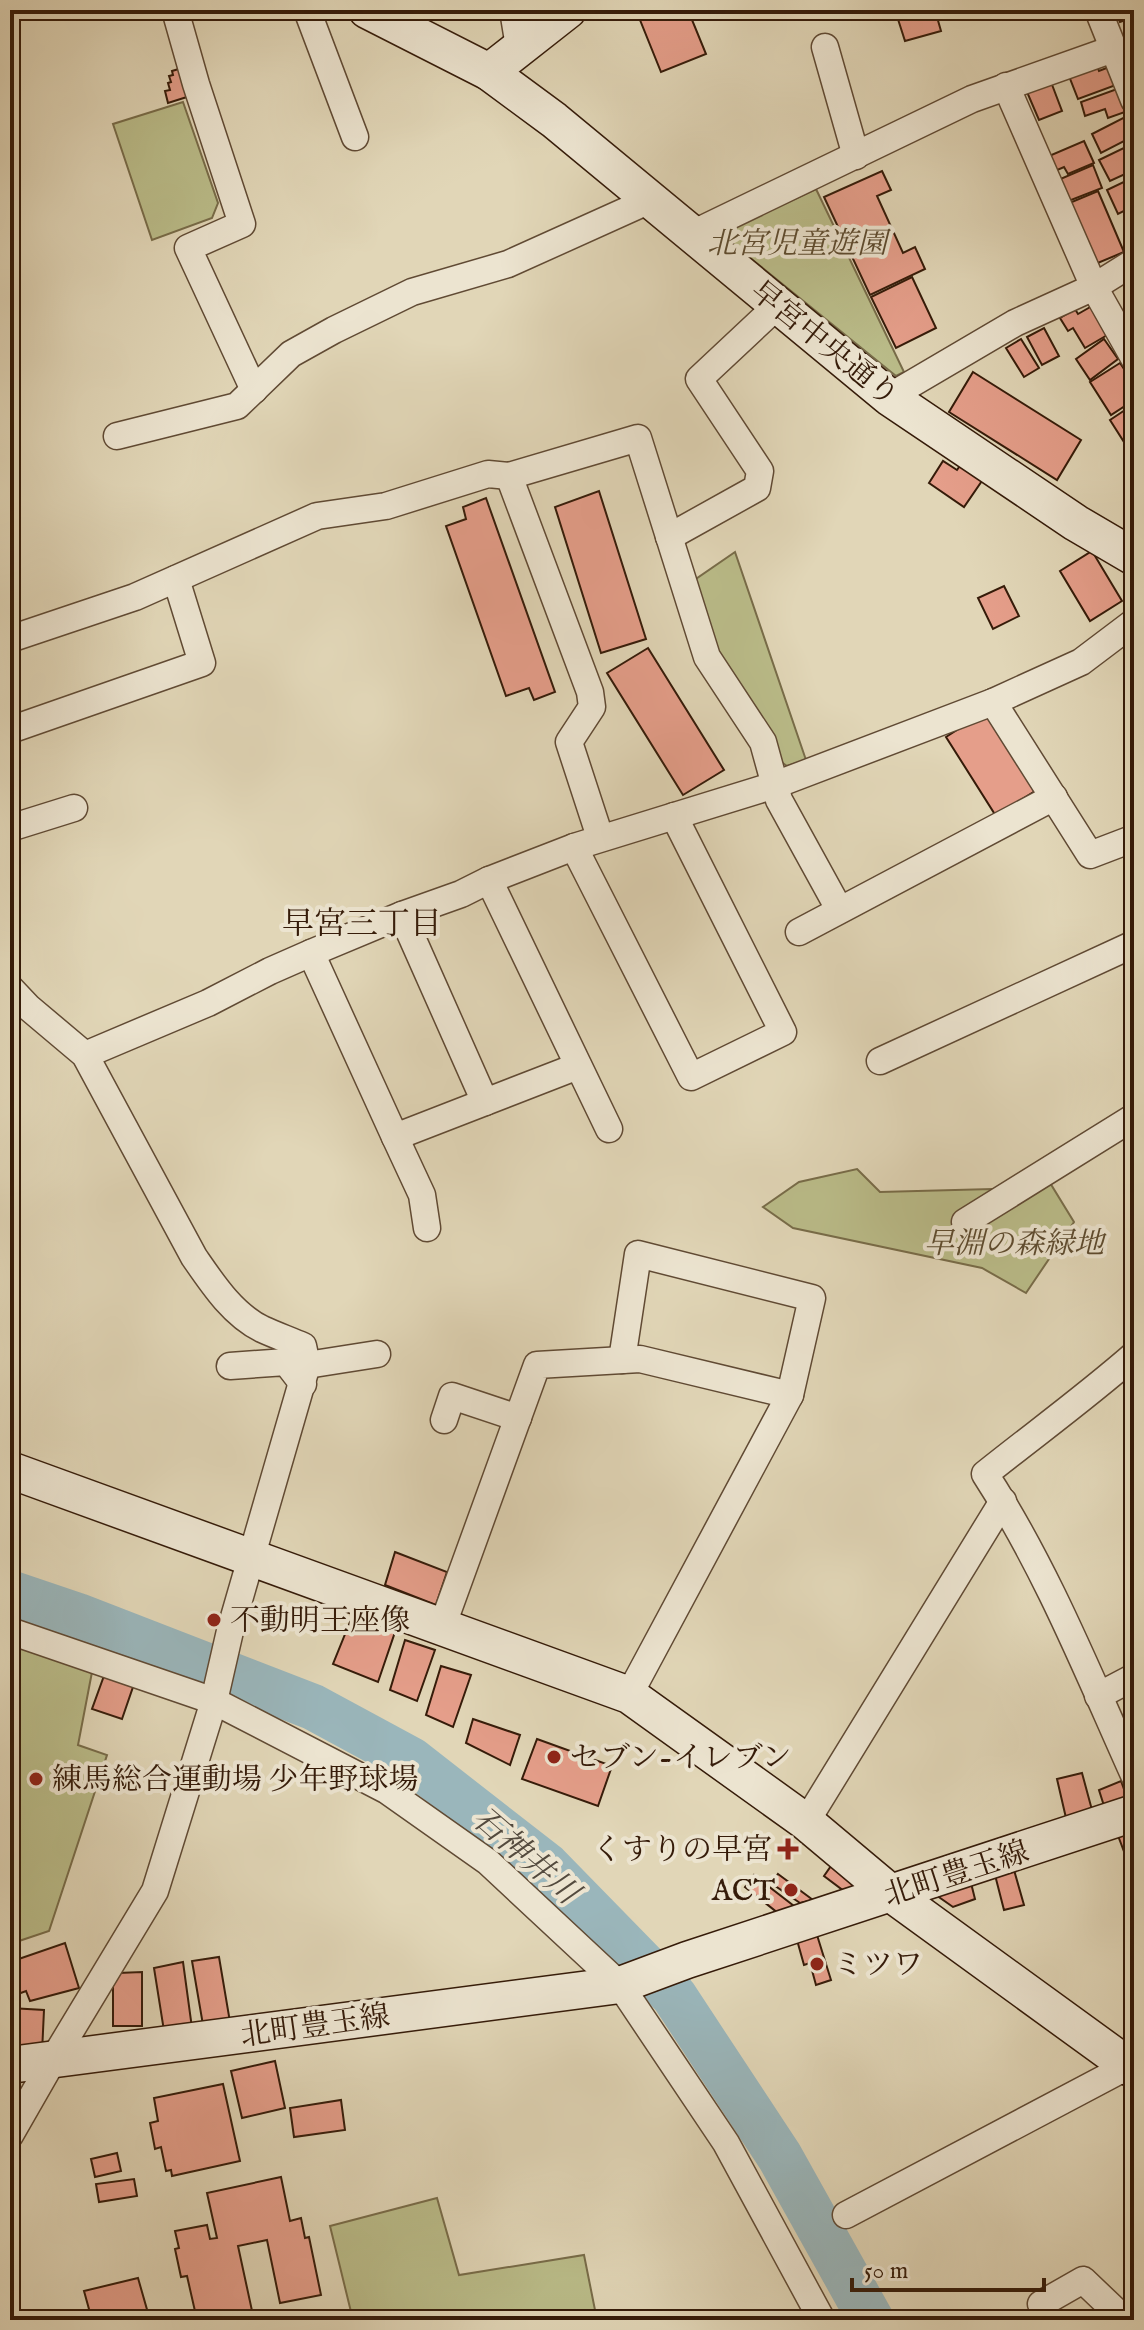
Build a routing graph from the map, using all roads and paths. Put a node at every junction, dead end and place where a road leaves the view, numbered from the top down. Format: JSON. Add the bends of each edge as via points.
{"nodes":[{"id":1,"x":175,"y":10,"type":"edge"},
{"id":2,"x":307,"y":10,"type":"edge"},
{"id":3,"x":367,"y":10,"type":"edge"},
{"id":4,"x":513,"y":10,"type":"edge"},
{"id":5,"x":568,"y":10,"type":"edge"},
{"id":6,"x":1098,"y":10,"type":"edge"},
{"id":7,"x":519,"y":47,"type":"junction"},
{"id":8,"x":825,"y":47,"type":"dead end"},
{"id":9,"x":1113,"y":49,"type":"junction"},
{"id":10,"x":489,"y":72,"type":"junction"},
{"id":11,"x":1006,"y":86,"type":"junction"},
{"id":12,"x":1134,"y":100,"type":"edge"},
{"id":13,"x":355,"y":137,"type":"dead end"},
{"id":14,"x":856,"y":156,"type":"junction"},
{"id":15,"x":650,"y":200,"type":"junction"},
{"id":16,"x":692,"y":234,"type":"junction"},
{"id":17,"x":1134,"y":262,"type":"edge"},
{"id":18,"x":1094,"y":287,"type":"junction"},
{"id":19,"x":778,"y":305,"type":"junction"},
{"id":20,"x":1134,"y":358,"type":"edge"},
{"id":21,"x":254,"y":390,"type":"junction"},
{"id":22,"x":889,"y":397,"type":"junction"},
{"id":23,"x":117,"y":436,"type":"dead end"},
{"id":24,"x":509,"y":476,"type":"junction"},
{"id":25,"x":669,"y":537,"type":"junction"},
{"id":26,"x":1130,"y":549,"type":"edge"},
{"id":27,"x":176,"y":579,"type":"junction"},
{"id":28,"x":1134,"y":622,"type":"edge"},
{"id":29,"x":10,"y":639,"type":"edge"},
{"id":30,"x":993,"y":702,"type":"junction"},
{"id":31,"x":10,"y":730,"type":"edge"},
{"id":32,"x":775,"y":785,"type":"junction"},
{"id":33,"x":1054,"y":797,"type":"junction"},
{"id":34,"x":74,"y":808,"type":"dead end"},
{"id":35,"x":674,"y":816,"type":"junction"},
{"id":36,"x":10,"y":828,"type":"edge"},
{"id":37,"x":600,"y":837,"type":"junction"},
{"id":38,"x":1134,"y":843,"type":"edge"},
{"id":39,"x":574,"y":847,"type":"junction"},
{"id":40,"x":489,"y":880,"type":"junction"},
{"id":41,"x":839,"y":909,"type":"junction"},
{"id":42,"x":402,"y":915,"type":"junction"},
{"id":43,"x":799,"y":932,"type":"dead end"},
{"id":44,"x":1134,"y":944,"type":"edge"},
{"id":45,"x":311,"y":953,"type":"junction"},
{"id":46,"x":10,"y":988,"type":"edge"},
{"id":47,"x":85,"y":1055,"type":"junction"},
{"id":48,"x":880,"y":1061,"type":"dead end"},
{"id":49,"x":578,"y":1066,"type":"junction"},
{"id":50,"x":485,"y":1102,"type":"junction"},
{"id":51,"x":1134,"y":1117,"type":"edge"},
{"id":52,"x":609,"y":1129,"type":"dead end"},
{"id":53,"x":395,"y":1137,"type":"junction"},
{"id":54,"x":965,"y":1222,"type":"dead end"},
{"id":55,"x":427,"y":1228,"type":"dead end"},
{"id":56,"x":377,"y":1354,"type":"dead end"},
{"id":57,"x":1134,"y":1355,"type":"edge"},
{"id":58,"x":622,"y":1360,"type":"junction"},
{"id":59,"x":230,"y":1366,"type":"dead end"},
{"id":60,"x":305,"y":1374,"type":"junction"},
{"id":61,"x":790,"y":1395,"type":"junction"},
{"id":62,"x":518,"y":1418,"type":"junction"},
{"id":63,"x":444,"y":1420,"type":"dead end"},
{"id":64,"x":10,"y":1470,"type":"edge"},
{"id":65,"x":1003,"y":1501,"type":"junction"},
{"id":66,"x":253,"y":1557,"type":"junction"},
{"id":67,"x":442,"y":1627,"type":"junction"},
{"id":68,"x":10,"y":1631,"type":"edge"},
{"id":69,"x":1134,"y":1677,"type":"edge"},
{"id":70,"x":214,"y":1695,"type":"junction"},
{"id":71,"x":629,"y":1695,"type":"junction"},
{"id":72,"x":1098,"y":1696,"type":"junction"},
{"id":73,"x":1134,"y":1775,"type":"edge"},
{"id":74,"x":1134,"y":1813,"type":"edge"},
{"id":75,"x":806,"y":1822,"type":"junction"},
{"id":76,"x":893,"y":1895,"type":"junction"},
{"id":77,"x":620,"y":1985,"type":"junction"},
{"id":78,"x":53,"y":2060,"type":"junction"},
{"id":79,"x":1132,"y":2064,"type":"edge"},
{"id":80,"x":10,"y":2065,"type":"edge"},
{"id":81,"x":10,"y":2135,"type":"edge"},
{"id":82,"x":846,"y":2215,"type":"dead end"},
{"id":83,"x":822,"y":2320,"type":"edge"},
{"id":84,"x":1049,"y":2320,"type":"edge"},
{"id":85,"x":1125,"y":2320,"type":"edge"}],
"edges":[{"from":1,"to":21,"type":"street","via":[[242,224],[188,248]]},
{"from":2,"to":13,"type":"street"},
{"from":3,"to":10,"type":"street","name":"早宮中央通り"},
{"from":4,"to":7,"type":"street"},
{"from":5,"to":7,"type":"street"},
{"from":6,"to":9,"type":"street"},
{"from":7,"to":10,"type":"street"},
{"from":8,"to":14,"type":"street"},
{"from":9,"to":11,"type":"street"},
{"from":9,"to":12,"type":"street"},
{"from":10,"to":15,"type":"street","name":"早宮中央通り"},
{"from":11,"to":14,"type":"street"},
{"from":11,"to":18,"type":"street"},
{"from":14,"to":16,"type":"street"},
{"from":15,"to":16,"type":"street","name":"早宮中央通り"},
{"from":15,"to":21,"type":"street","via":[[508,264],[412,292],[291,354]]},
{"from":16,"to":19,"type":"street","name":"早宮中央通り"},
{"from":17,"to":18,"type":"street"},
{"from":18,"to":20,"type":"street"},
{"from":18,"to":22,"type":"street","via":[[1015,323]]},
{"from":19,"to":22,"type":"street","name":"早宮中央通り"},
{"from":19,"to":25,"type":"street","via":[[699,379],[760,471],[757,488]]},
{"from":21,"to":23,"type":"street","via":[[237,406]]},
{"from":22,"to":26,"type":"street","name":"早宮中央通り","via":[[1076,523]]},
{"from":24,"to":25,"type":"street","via":[[638,438]]},
{"from":24,"to":27,"type":"street","via":[[488,474],[386,506],[317,516]]},
{"from":24,"to":37,"type":"street","via":[[590,692],[592,707],[569,742]]},
{"from":25,"to":32,"type":"street","via":[[707,657],[763,742]]},
{"from":27,"to":29,"type":"street"},
{"from":27,"to":31,"type":"street","via":[[202,663]]},
{"from":28,"to":30,"type":"street","via":[[1081,662]]},
{"from":30,"to":32,"type":"street"},
{"from":30,"to":33,"type":"street"},
{"from":32,"to":35,"type":"street"},
{"from":32,"to":41,"type":"street"},
{"from":33,"to":38,"type":"street","via":[[1090,855],[1132,839]]},
{"from":33,"to":41,"type":"street"},
{"from":34,"to":36,"type":"street"},
{"from":35,"to":37,"type":"street"},
{"from":35,"to":39,"type":"street","via":[[783,1032],[691,1077]]},
{"from":37,"to":39,"type":"street"},
{"from":39,"to":40,"type":"street"},
{"from":40,"to":42,"type":"street"},
{"from":40,"to":49,"type":"street"},
{"from":41,"to":43,"type":"street"},
{"from":42,"to":45,"type":"street"},
{"from":42,"to":50,"type":"street"},
{"from":44,"to":48,"type":"street"},
{"from":45,"to":47,"type":"street"},
{"from":45,"to":53,"type":"street"},
{"from":46,"to":47,"type":"street"},
{"from":47,"to":60,"type":"street","via":[[208,1278],[239,1313],[303,1346]]},
{"from":49,"to":50,"type":"street"},
{"from":49,"to":52,"type":"street"},
{"from":50,"to":53,"type":"street"},
{"from":51,"to":54,"type":"street"},
{"from":53,"to":55,"type":"street","via":[[422,1195]]},
{"from":56,"to":60,"type":"street"},
{"from":57,"to":65,"type":"street","via":[[985,1474]]},
{"from":58,"to":61,"type":"street","via":[[640,1359]]},
{"from":58,"to":61,"type":"street","via":[[638,1254],[812,1298]]},
{"from":58,"to":62,"type":"street","via":[[537,1365]]},
{"from":59,"to":60,"type":"street","via":[[286,1362]]},
{"from":60,"to":66,"type":"street"},
{"from":61,"to":71,"type":"street"},
{"from":62,"to":63,"type":"street","via":[[452,1396]]},
{"from":62,"to":67,"type":"street"},
{"from":64,"to":66,"type":"street"},
{"from":65,"to":72,"type":"street"},
{"from":65,"to":75,"type":"street"},
{"from":66,"to":67,"type":"street"},
{"from":66,"to":70,"type":"street"},
{"from":67,"to":71,"type":"street"},
{"from":68,"to":70,"type":"street"},
{"from":69,"to":72,"type":"street"},
{"from":70,"to":77,"type":"street","via":[[386,1790],[488,1862]]},
{"from":70,"to":78,"type":"street","via":[[155,1891]]},
{"from":71,"to":75,"type":"street"},
{"from":72,"to":73,"type":"street"},
{"from":74,"to":76,"type":"street","name":"北町豊玉線"},
{"from":75,"to":76,"type":"street"},
{"from":76,"to":77,"type":"street","name":"北町豊玉線"},
{"from":76,"to":79,"type":"street"},
{"from":77,"to":78,"type":"street","name":"北町豊玉線"},
{"from":77,"to":83,"type":"street","via":[[726,2143]]},
{"from":78,"to":80,"type":"street","name":"北町豊玉線"},
{"from":78,"to":81,"type":"street"},
{"from":79,"to":82,"type":"street"},
{"from":84,"to":85,"type":"street","via":[[1041,2304],[1083,2280]]}]}
